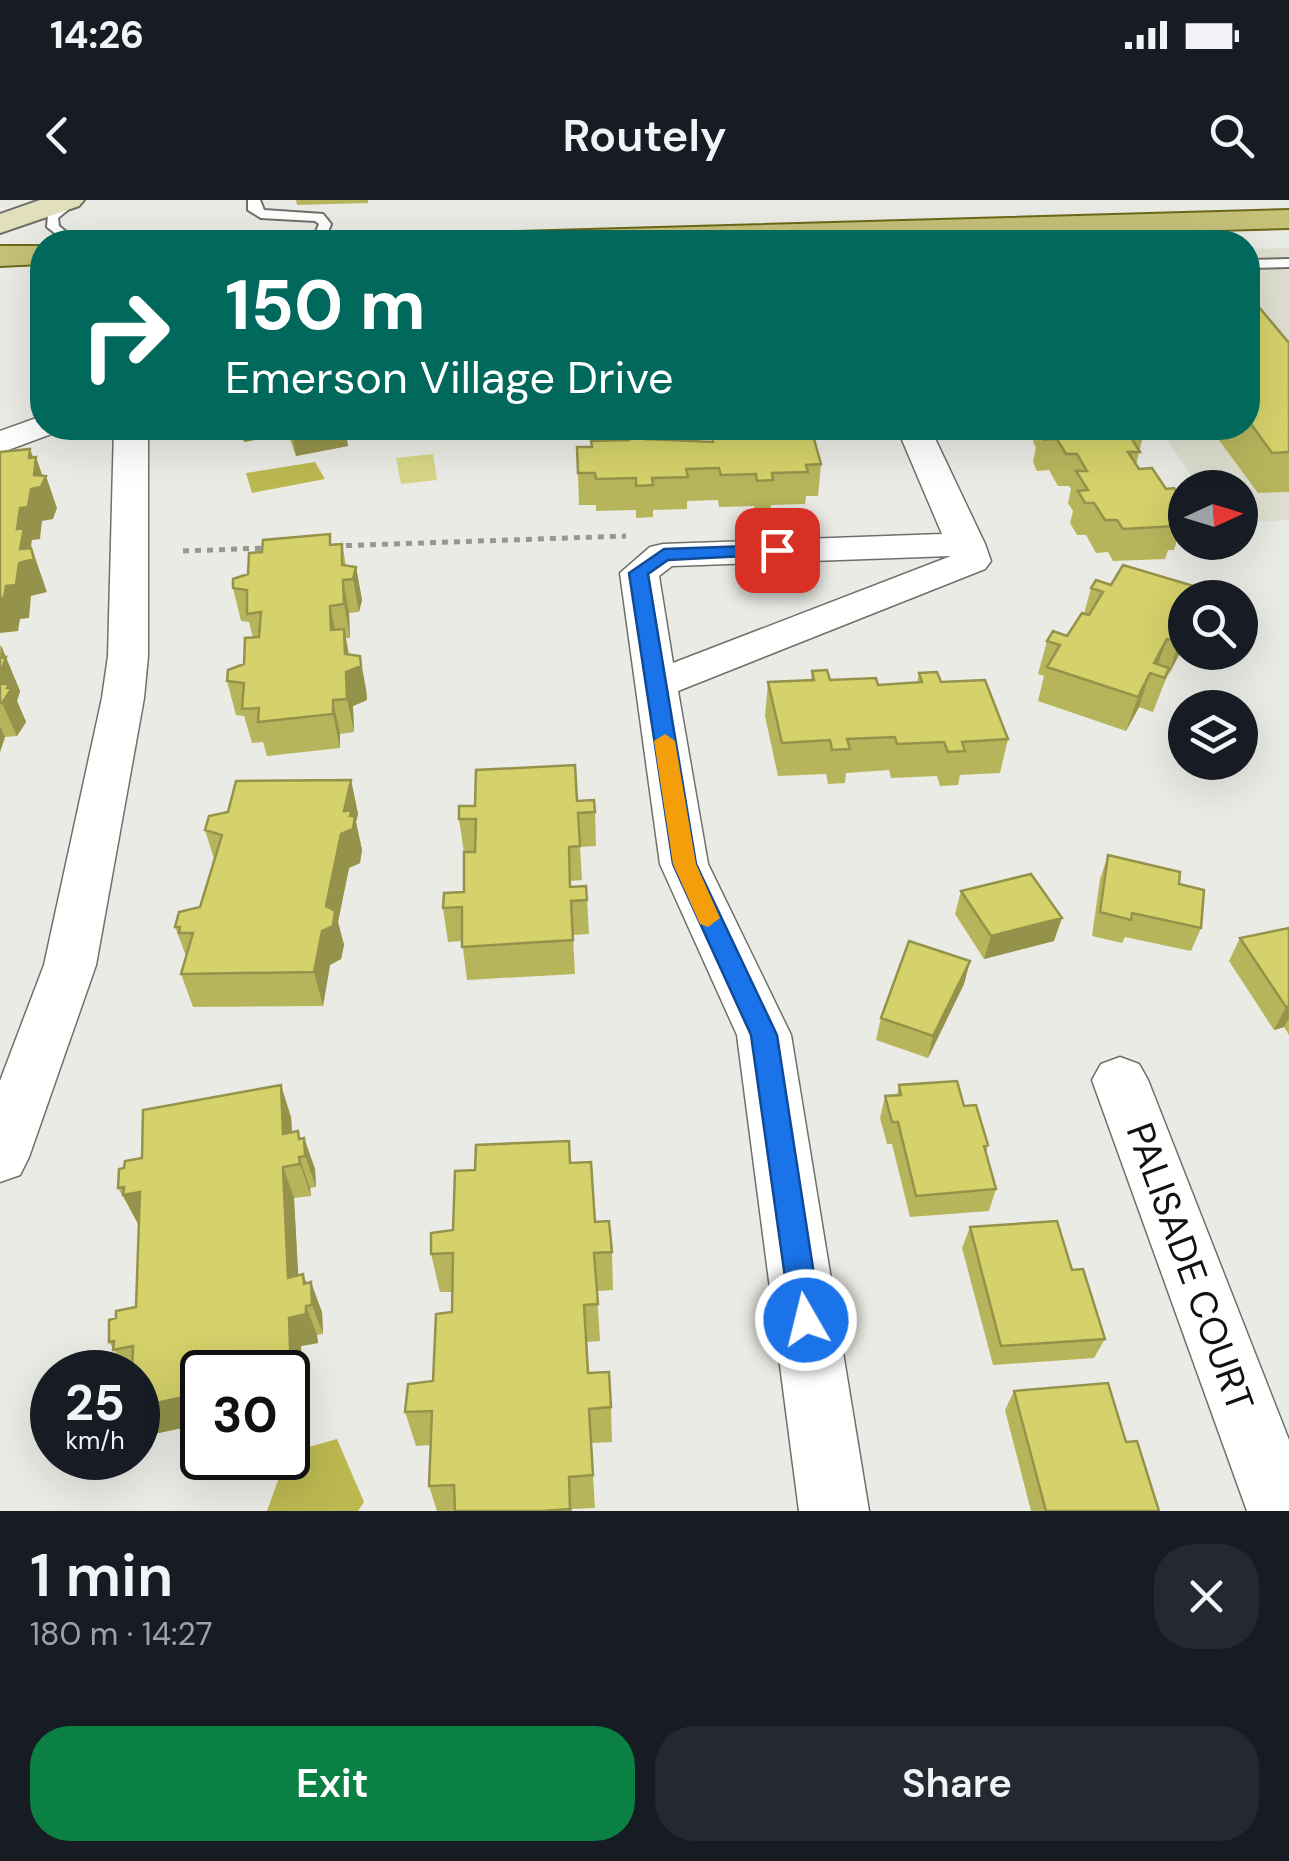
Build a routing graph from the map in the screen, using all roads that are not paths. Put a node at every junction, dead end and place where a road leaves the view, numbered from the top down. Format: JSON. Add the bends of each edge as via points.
{"nodes":[{"id":1,"x":72,"y":200,"type":"edge"},
{"id":2,"x":254,"y":200,"type":"edge"},
{"id":3,"x":1289,"y":219,"type":"edge"},
{"id":4,"x":0,"y":224,"type":"edge"},
{"id":5,"x":57,"y":230,"type":"edge"},
{"id":6,"x":323,"y":230,"type":"edge"},
{"id":7,"x":1147,"y":230,"type":"edge"},
{"id":8,"x":30,"y":255,"type":"edge"},
{"id":9,"x":0,"y":256,"type":"edge"},
{"id":10,"x":1289,"y":263,"type":"edge"},
{"id":11,"x":1260,"y":264,"type":"edge"},
{"id":12,"x":30,"y":431,"type":"edge"},
{"id":13,"x":132,"y":440,"type":"edge"},
{"id":14,"x":918,"y":440,"type":"edge"},
{"id":15,"x":0,"y":443,"type":"edge"},
{"id":16,"x":966,"y":544,"type":"junction"},
{"id":17,"x":656,"y":685,"type":"junction"},
{"id":18,"x":1120,"y":1080,"type":"dead end"},
{"id":19,"x":0,"y":1157,"type":"edge"},
{"id":20,"x":834,"y":1511,"type":"edge"},
{"id":21,"x":1282,"y":1511,"type":"edge"}],
"edges":[{"from":1,"to":4,"type":"main road"},
{"from":1,"to":5,"type":"lane","via":[[52,217]]},
{"from":2,"to":6,"type":"lane","via":[[261,214],[318,216]]},
{"from":3,"to":7,"type":"main road"},
{"from":8,"to":9,"type":"main road"},
{"from":10,"to":11,"type":"lane"},
{"from":12,"to":15,"type":"street"},
{"from":13,"to":19,"type":"street","via":[[124,698],[70,965]]},
{"from":14,"to":16,"type":"street"},
{"from":16,"to":17,"type":"street","via":[[972,561]]},
{"from":16,"to":17,"type":"street","via":[[664,555],[638,573]]},
{"from":17,"to":20,"type":"street","via":[[684,864],[764,1035]]},
{"from":18,"to":21,"type":"street","name":"PALISADE COURT"}]}
